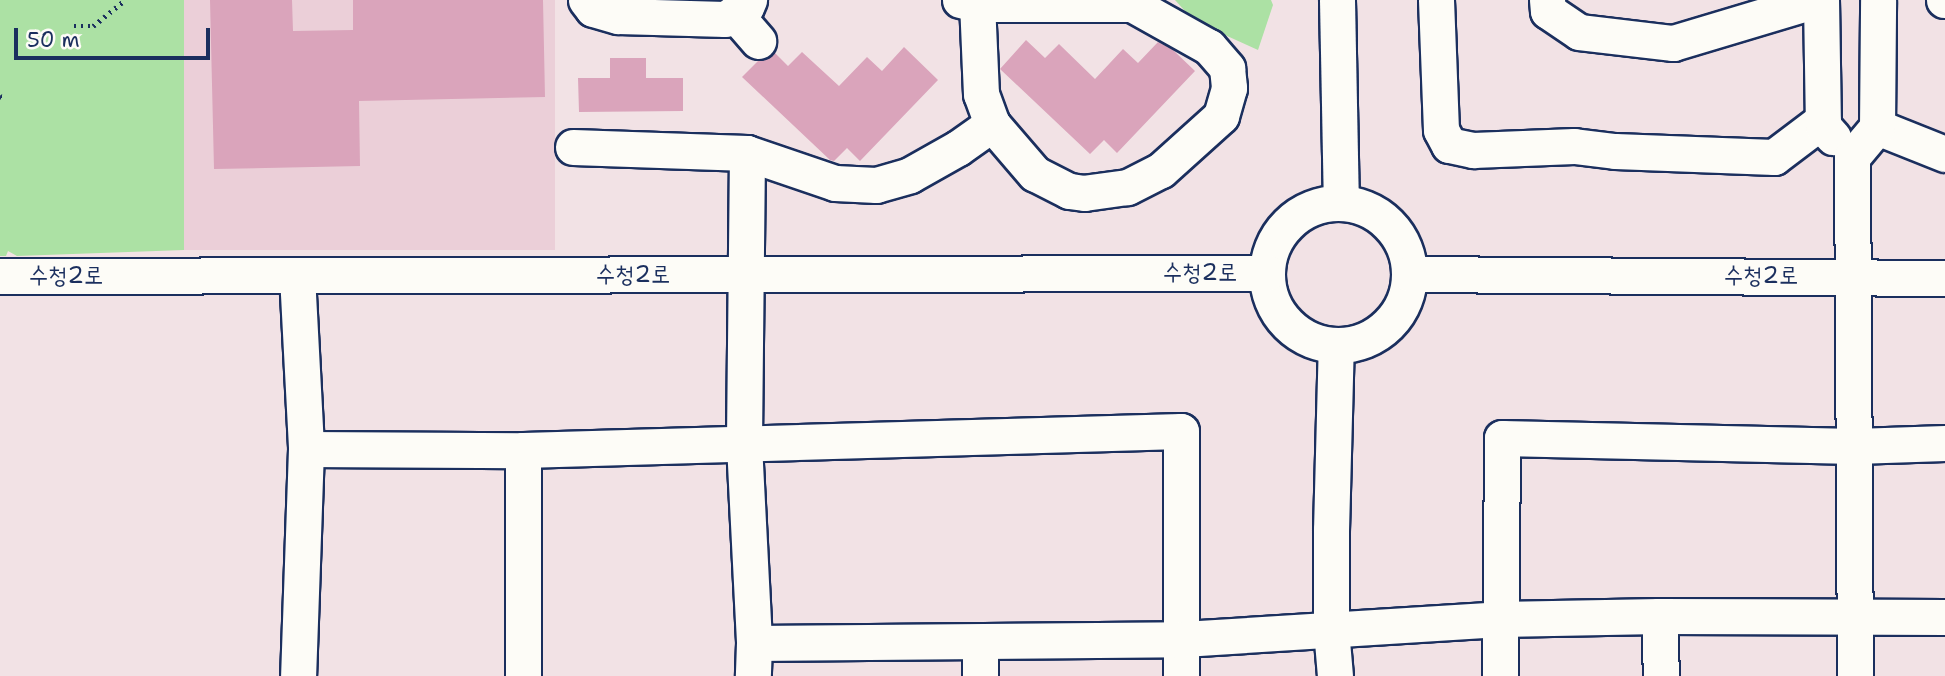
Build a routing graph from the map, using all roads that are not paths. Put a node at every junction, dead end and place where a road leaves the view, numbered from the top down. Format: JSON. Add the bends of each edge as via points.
{"nodes":[{"id":1,"x":586,"y":0,"type":"edge"},
{"id":2,"x":1337,"y":0,"type":"edge"},
{"id":3,"x":1436,"y":0,"type":"edge"},
{"id":4,"x":1547,"y":0,"type":"edge"},
{"id":5,"x":1819,"y":0,"type":"edge"},
{"id":6,"x":1878,"y":0,"type":"edge"},
{"id":7,"x":969,"y":2,"type":"edge"},
{"id":8,"x":741,"y":7,"type":"edge"},
{"id":9,"x":758,"y":41,"type":"dead end"},
{"id":10,"x":1823,"y":120,"type":"junction"},
{"id":11,"x":992,"y":124,"type":"junction"},
{"id":12,"x":1877,"y":127,"type":"junction"},
{"id":13,"x":573,"y":147,"type":"dead end"},
{"id":14,"x":747,"y":153,"type":"junction"},
{"id":15,"x":1945,"y":154,"type":"edge"},
{"id":16,"x":1852,"y":158,"type":"junction"},
{"id":17,"x":1341,"y":202,"type":"junction"},
{"id":18,"x":1267,"y":273,"type":"junction"},
{"id":19,"x":745,"y":274,"type":"junction"},
{"id":20,"x":1410,"y":274,"type":"junction"},
{"id":21,"x":297,"y":275,"type":"junction"},
{"id":22,"x":0,"y":276,"type":"edge"},
{"id":23,"x":1851,"y":276,"type":"junction"},
{"id":24,"x":1945,"y":278,"type":"edge"},
{"id":25,"x":1336,"y":345,"type":"junction"},
{"id":26,"x":1945,"y":443,"type":"edge"},
{"id":27,"x":744,"y":444,"type":"junction"},
{"id":28,"x":1855,"y":446,"type":"junction"},
{"id":29,"x":306,"y":449,"type":"junction"},
{"id":30,"x":523,"y":450,"type":"junction"},
{"id":31,"x":1659,"y":616,"type":"junction"},
{"id":32,"x":1854,"y":617,"type":"junction"},
{"id":33,"x":1945,"y":617,"type":"edge"},
{"id":34,"x":1499,"y":619,"type":"junction"},
{"id":35,"x":1331,"y":629,"type":"junction"},
{"id":36,"x":1184,"y":639,"type":"junction"},
{"id":37,"x":754,"y":660,"type":"edge"},
{"id":38,"x":980,"y":660,"type":"edge"},
{"id":39,"x":298,"y":676,"type":"edge"},
{"id":40,"x":523,"y":676,"type":"edge"},
{"id":41,"x":1181,"y":676,"type":"edge"},
{"id":42,"x":1335,"y":676,"type":"edge"},
{"id":43,"x":1500,"y":676,"type":"edge"},
{"id":44,"x":1661,"y":676,"type":"edge"},
{"id":45,"x":1855,"y":676,"type":"edge"}],
"edges":[{"from":1,"to":8,"type":"street","via":[[593,9],[618,16],[725,19]]},
{"from":2,"to":17,"type":"street"},
{"from":3,"to":10,"type":"street","via":[[1441,130],[1449,145],[1473,150],[1574,146],[1774,157]]},
{"from":4,"to":5,"type":"street","via":[[1548,11],[1578,32],[1672,43]]},
{"from":5,"to":10,"type":"street"},
{"from":6,"to":12,"type":"street"},
{"from":7,"to":11,"type":"street","via":[[981,94]]},
{"from":7,"to":11,"type":"street","via":[[1132,4],[1209,47],[1227,68],[1229,89],[1221,116],[1161,170],[1127,187],[1069,191],[1035,174]]},
{"from":8,"to":9,"type":"street"},
{"from":10,"to":16,"type":"street","via":[[1823,126]]},
{"from":11,"to":14,"type":"street","via":[[910,175],[876,185],[835,183]]},
{"from":12,"to":15,"type":"street"},
{"from":12,"to":16,"type":"street"},
{"from":13,"to":14,"type":"street"},
{"from":14,"to":19,"type":"street"},
{"from":16,"to":23,"type":"street"},
{"from":17,"to":18,"type":"street","via":[[1319,205],[1282,230],[1271,250]]},
{"from":17,"to":20,"type":"street","via":[[1382,217],[1397,233]]},
{"from":18,"to":19,"type":"street","name":"수청2로"},
{"from":18,"to":25,"type":"street","via":[[1269,291],[1287,323],[1318,342]]},
{"from":19,"to":21,"type":"street","name":"수청2로"},
{"from":19,"to":27,"type":"street"},
{"from":20,"to":23,"type":"street","name":"수청2로"},
{"from":20,"to":25,"type":"street","via":[[1404,302],[1388,325],[1355,343]]},
{"from":21,"to":22,"type":"street","name":"수청2로"},
{"from":21,"to":29,"type":"street"},
{"from":23,"to":24,"type":"street","name":"수청2로"},
{"from":23,"to":28,"type":"street"},
{"from":25,"to":35,"type":"street"},
{"from":26,"to":28,"type":"street"},
{"from":27,"to":30,"type":"street"},
{"from":27,"to":36,"type":"street","via":[[1181,431]]},
{"from":27,"to":37,"type":"street"},
{"from":28,"to":32,"type":"street"},
{"from":28,"to":34,"type":"street","via":[[1502,438]]},
{"from":29,"to":30,"type":"street"},
{"from":29,"to":39,"type":"street"},
{"from":30,"to":40,"type":"street"},
{"from":31,"to":32,"type":"street"},
{"from":31,"to":34,"type":"street"},
{"from":31,"to":44,"type":"street"},
{"from":32,"to":33,"type":"street"},
{"from":32,"to":45,"type":"street"},
{"from":34,"to":35,"type":"street"},
{"from":34,"to":43,"type":"street"},
{"from":35,"to":36,"type":"street"},
{"from":35,"to":42,"type":"street"},
{"from":36,"to":38,"type":"street"},
{"from":36,"to":41,"type":"street"},
{"from":37,"to":38,"type":"street"}]}
